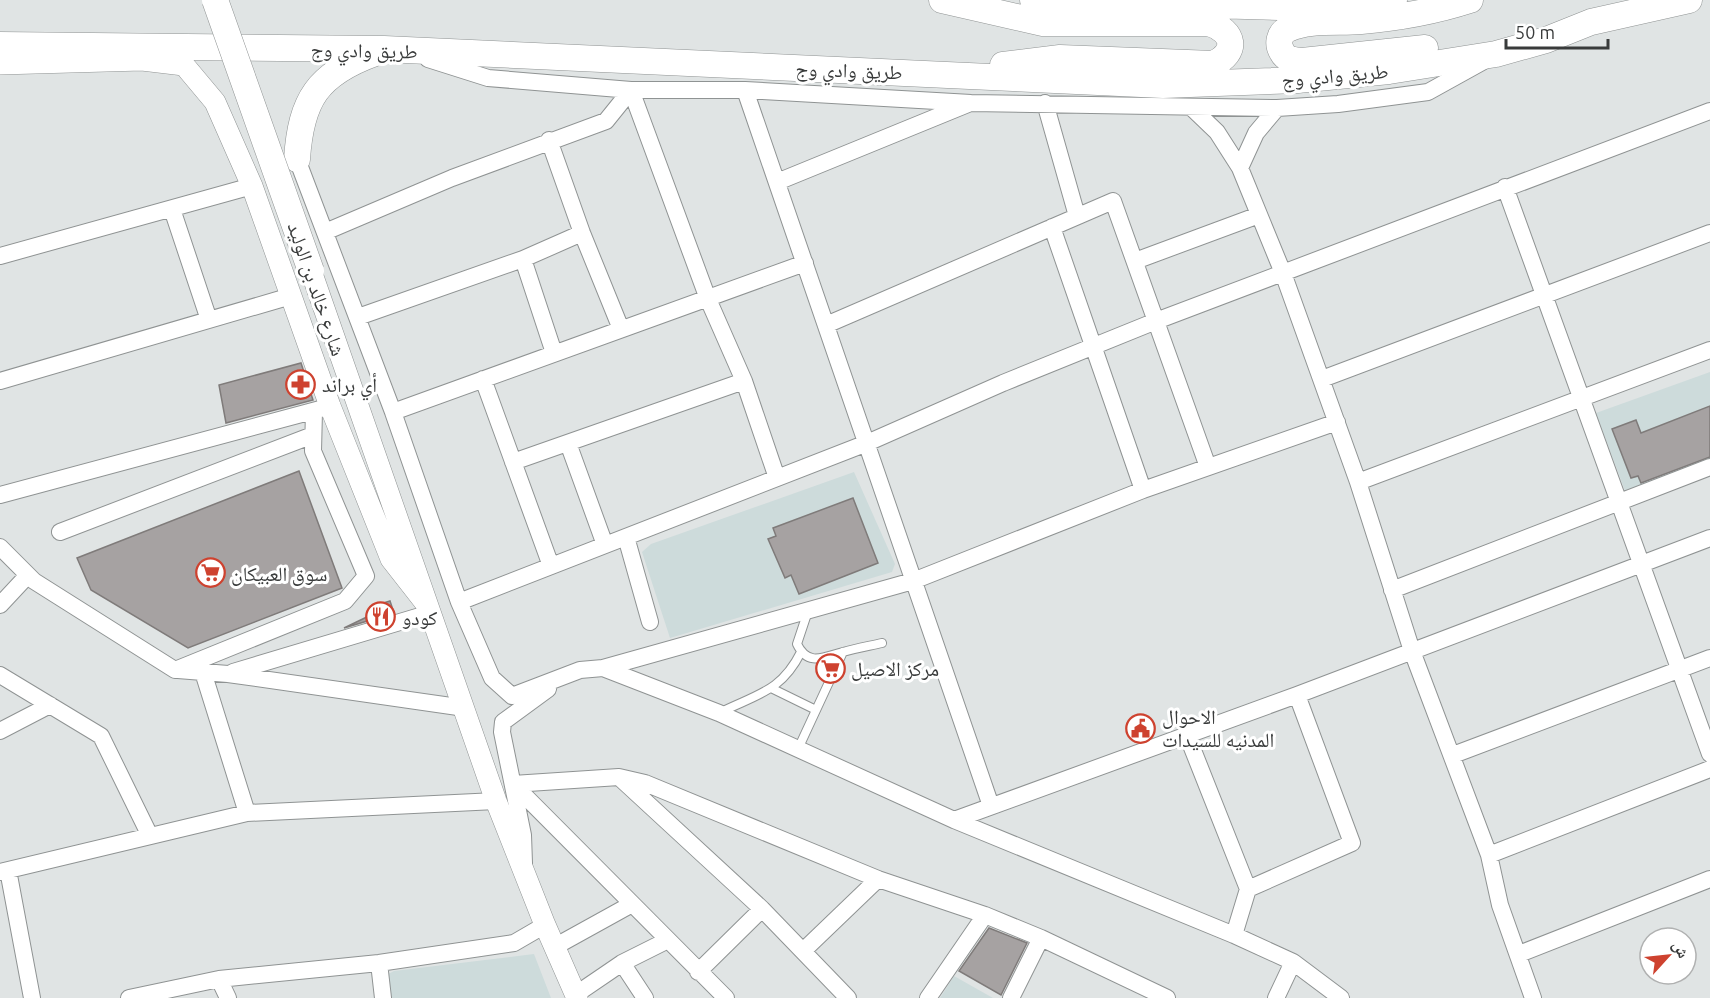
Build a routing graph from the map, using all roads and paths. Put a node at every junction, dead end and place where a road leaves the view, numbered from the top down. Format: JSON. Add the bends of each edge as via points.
{"nodes":[{"id":1,"x":215,"y":0,"type":"edge"},
{"id":2,"x":942,"y":0,"type":"edge"},
{"id":3,"x":1033,"y":0,"type":"edge"},
{"id":4,"x":1394,"y":0,"type":"edge"},
{"id":5,"x":1470,"y":0,"type":"edge"},
{"id":6,"x":1689,"y":0,"type":"edge"},
{"id":7,"x":1591,"y":22,"type":"junction"},
{"id":8,"x":0,"y":45,"type":"edge"},
{"id":9,"x":393,"y":50,"type":"junction"},
{"id":10,"x":1496,"y":54,"type":"junction"},
{"id":11,"x":0,"y":64,"type":"edge"},
{"id":12,"x":928,"y":73,"type":"junction"},
{"id":13,"x":631,"y":90,"type":"junction"},
{"id":14,"x":745,"y":90,"type":"junction"},
{"id":15,"x":972,"y":103,"type":"junction"},
{"id":16,"x":1045,"y":104,"type":"junction"},
{"id":17,"x":1192,"y":108,"type":"junction"},
{"id":18,"x":1277,"y":108,"type":"junction"},
{"id":19,"x":1710,"y":111,"type":"edge"},
{"id":20,"x":549,"y":140,"type":"junction"},
{"id":21,"x":297,"y":159,"type":"joint"},
{"id":22,"x":1240,"y":168,"type":"junction"},
{"id":23,"x":777,"y":182,"type":"junction"},
{"id":24,"x":252,"y":186,"type":"junction"},
{"id":25,"x":1505,"y":188,"type":"junction"},
{"id":26,"x":172,"y":209,"type":"junction"},
{"id":27,"x":1260,"y":215,"type":"junction"},
{"id":28,"x":1077,"y":216,"type":"junction"},
{"id":29,"x":1052,"y":227,"type":"junction"},
{"id":30,"x":326,"y":232,"type":"junction"},
{"id":31,"x":582,"y":233,"type":"junction"},
{"id":32,"x":1710,"y":233,"type":"edge"},
{"id":33,"x":0,"y":256,"type":"edge"},
{"id":34,"x":523,"y":259,"type":"junction"},
{"id":35,"x":1135,"y":261,"type":"junction"},
{"id":36,"x":805,"y":263,"type":"junction"},
{"id":37,"x":311,"y":271,"type":"joint"},
{"id":38,"x":1283,"y":273,"type":"junction"},
{"id":39,"x":291,"y":296,"type":"junction"},
{"id":40,"x":1544,"y":296,"type":"junction"},
{"id":41,"x":708,"y":299,"type":"junction"},
{"id":42,"x":358,"y":317,"type":"junction"},
{"id":43,"x":209,"y":320,"type":"junction"},
{"id":44,"x":1156,"y":321,"type":"junction"},
{"id":45,"x":826,"y":325,"type":"junction"},
{"id":46,"x":621,"y":329,"type":"junction"},
{"id":47,"x":1094,"y":346,"type":"junction"},
{"id":48,"x":1710,"y":350,"type":"edge"},
{"id":49,"x":554,"y":353,"type":"junction"},
{"id":50,"x":483,"y":379,"type":"junction"},
{"id":51,"x":1322,"y":379,"type":"junction"},
{"id":52,"x":0,"y":381,"type":"edge"},
{"id":53,"x":744,"y":381,"type":"junction"},
{"id":54,"x":1581,"y":398,"type":"junction"},
{"id":55,"x":322,"y":409,"type":"junction"},
{"id":56,"x":393,"y":412,"type":"junction"},
{"id":57,"x":1337,"y":422,"type":"junction"},
{"id":58,"x":314,"y":435,"type":"junction"},
{"id":59,"x":568,"y":443,"type":"junction"},
{"id":60,"x":867,"y":443,"type":"junction"},
{"id":61,"x":513,"y":462,"type":"junction"},
{"id":62,"x":1208,"y":467,"type":"junction"},
{"id":63,"x":1710,"y":467,"type":"edge"},
{"id":64,"x":777,"y":478,"type":"junction"},
{"id":65,"x":1358,"y":482,"type":"junction"},
{"id":66,"x":1143,"y":490,"type":"junction"},
{"id":67,"x":0,"y":495,"type":"edge"},
{"id":68,"x":1618,"y":501,"type":"junction"},
{"id":69,"x":60,"y":532,"type":"dead end"},
{"id":70,"x":626,"y":537,"type":"junction"},
{"id":71,"x":1710,"y":538,"type":"edge"},
{"id":72,"x":605,"y":545,"type":"junction"},
{"id":73,"x":0,"y":547,"type":"edge"},
{"id":74,"x":1641,"y":562,"type":"junction"},
{"id":75,"x":551,"y":566,"type":"junction"},
{"id":76,"x":28,"y":575,"type":"junction"},
{"id":77,"x":913,"y":581,"type":"junction"},
{"id":78,"x":1392,"y":591,"type":"junction"},
{"id":79,"x":2,"y":598,"type":"edge"},
{"id":80,"x":459,"y":602,"type":"junction"},
{"id":81,"x":429,"y":609,"type":"junction"},
{"id":82,"x":808,"y":611,"type":"junction"},
{"id":83,"x":650,"y":622,"type":"dead end"},
{"id":84,"x":882,"y":644,"type":"dead end"},
{"id":85,"x":1412,"y":651,"type":"junction"},
{"id":86,"x":801,"y":652,"type":"junction"},
{"id":87,"x":843,"y":652,"type":"junction"},
{"id":88,"x":1710,"y":658,"type":"edge"},
{"id":89,"x":603,"y":668,"type":"junction"},
{"id":90,"x":1679,"y":669,"type":"junction"},
{"id":91,"x":175,"y":670,"type":"junction"},
{"id":92,"x":580,"y":670,"type":"junction"},
{"id":93,"x":203,"y":672,"type":"junction"},
{"id":94,"x":228,"y":674,"type":"junction"},
{"id":95,"x":0,"y":675,"type":"edge"},
{"id":96,"x":771,"y":688,"type":"junction"},
{"id":97,"x":1297,"y":695,"type":"junction"},
{"id":98,"x":50,"y":705,"type":"junction"},
{"id":99,"x":465,"y":708,"type":"junction"},
{"id":100,"x":816,"y":710,"type":"junction"},
{"id":101,"x":719,"y":713,"type":"junction"},
{"id":102,"x":0,"y":731,"type":"edge"},
{"id":103,"x":1187,"y":735,"type":"junction"},
{"id":104,"x":798,"y":749,"type":"junction"},
{"id":105,"x":1710,"y":754,"type":"edge"},
{"id":106,"x":1453,"y":755,"type":"junction"},
{"id":107,"x":1710,"y":769,"type":"edge"},
{"id":108,"x":619,"y":777,"type":"junction"},
{"id":109,"x":513,"y":784,"type":"junction"},
{"id":110,"x":496,"y":801,"type":"junction"},
{"id":111,"x":991,"y":806,"type":"junction"},
{"id":112,"x":247,"y":813,"type":"junction"},
{"id":113,"x":954,"y":820,"type":"junction"},
{"id":114,"x":150,"y":836,"type":"junction"},
{"id":115,"x":1489,"y":855,"type":"junction"},
{"id":116,"x":4,"y":871,"type":"edge"},
{"id":117,"x":524,"y":873,"type":"junction"},
{"id":118,"x":878,"y":879,"type":"junction"},
{"id":119,"x":1710,"y":879,"type":"edge"},
{"id":120,"x":1248,"y":889,"type":"junction"},
{"id":121,"x":632,"y":904,"type":"junction"},
{"id":122,"x":762,"y":909,"type":"junction"},
{"id":123,"x":985,"y":915,"type":"junction"},
{"id":124,"x":545,"y":925,"type":"junction"},
{"id":125,"x":1234,"y":935,"type":"junction"},
{"id":126,"x":1041,"y":938,"type":"junction"},
{"id":127,"x":666,"y":941,"type":"junction"},
{"id":128,"x":556,"y":946,"type":"junction"},
{"id":129,"x":803,"y":951,"type":"junction"},
{"id":130,"x":1519,"y":954,"type":"junction"},
{"id":131,"x":1293,"y":962,"type":"junction"},
{"id":132,"x":379,"y":963,"type":"junction"},
{"id":133,"x":622,"y":963,"type":"junction"},
{"id":134,"x":698,"y":972,"type":"junction"},
{"id":135,"x":219,"y":979,"type":"junction"},
{"id":136,"x":576,"y":996,"type":"edge"},
{"id":137,"x":1165,"y":997,"type":"edge"},
{"id":138,"x":32,"y":998,"type":"edge"},
{"id":139,"x":129,"y":998,"type":"edge"},
{"id":140,"x":228,"y":998,"type":"edge"},
{"id":141,"x":383,"y":998,"type":"edge"},
{"id":142,"x":645,"y":998,"type":"edge"},
{"id":143,"x":726,"y":998,"type":"edge"},
{"id":144,"x":848,"y":998,"type":"edge"},
{"id":145,"x":928,"y":998,"type":"edge"},
{"id":146,"x":1011,"y":998,"type":"edge"},
{"id":147,"x":1276,"y":998,"type":"edge"},
{"id":148,"x":1341,"y":998,"type":"edge"},
{"id":149,"x":1533,"y":998,"type":"edge"}],
"edges":[{"from":1,"to":37,"type":"main road","name":"شارع خالد بن الوليد","bridge":true},
{"from":2,"to":12,"type":"main road","via":[[1043,23],[1209,23],[1227,32],[1230,52],[1213,64],[1060,58]]},
{"from":3,"to":4,"type":"main road","via":[[1279,7]]},
{"from":5,"to":7,"type":"main road","via":[[1364,21],[1302,25],[1287,29],[1279,41],[1288,58],[1302,61],[1405,51]]},
{"from":6,"to":7,"type":"main road","name":"طريق وادي وج"},
{"from":7,"to":10,"type":"main road","name":"طريق وادي وج"},
{"from":8,"to":9,"type":"main road","name":"طريق وادي وج"},
{"from":9,"to":12,"type":"main road","name":"طريق وادي وج"},
{"from":9,"to":13,"type":"street","via":[[488,78]]},
{"from":9,"to":21,"type":"main road","via":[[356,60],[319,87],[307,104],[299,127]]},
{"from":10,"to":12,"type":"main road","name":"طريق وادي وج","via":[[1297,80],[1163,85]]},
{"from":10,"to":18,"type":"street","via":[[1428,92]]},
{"from":11,"to":24,"type":"street","via":[[142,60],[184,65],[215,102]]},
{"from":13,"to":14,"type":"street"},
{"from":13,"to":20,"type":"street","via":[[606,121]]},
{"from":13,"to":41,"type":"street"},
{"from":14,"to":15,"type":"street"},
{"from":14,"to":23,"type":"street"},
{"from":15,"to":16,"type":"street"},
{"from":15,"to":23,"type":"street"},
{"from":16,"to":17,"type":"street"},
{"from":16,"to":28,"type":"street"},
{"from":17,"to":18,"type":"street"},
{"from":17,"to":22,"type":"street","via":[[1217,132]]},
{"from":18,"to":22,"type":"street","via":[[1256,133]]},
{"from":19,"to":25,"type":"street"},
{"from":20,"to":30,"type":"street"},
{"from":20,"to":31,"type":"street"},
{"from":21,"to":30,"type":"street"},
{"from":22,"to":27,"type":"street"},
{"from":23,"to":36,"type":"street"},
{"from":24,"to":26,"type":"street"},
{"from":24,"to":39,"type":"street"},
{"from":25,"to":38,"type":"street"},
{"from":25,"to":40,"type":"street"},
{"from":26,"to":33,"type":"street"},
{"from":26,"to":43,"type":"street"},
{"from":27,"to":35,"type":"street"},
{"from":27,"to":38,"type":"street"},
{"from":28,"to":29,"type":"street"},
{"from":28,"to":35,"type":"street","via":[[1113,201]]},
{"from":29,"to":45,"type":"street"},
{"from":29,"to":47,"type":"street"},
{"from":30,"to":42,"type":"street"},
{"from":31,"to":34,"type":"street"},
{"from":31,"to":46,"type":"street"},
{"from":32,"to":40,"type":"street"},
{"from":34,"to":42,"type":"street"},
{"from":34,"to":49,"type":"street"},
{"from":35,"to":44,"type":"street"},
{"from":36,"to":41,"type":"street"},
{"from":36,"to":45,"type":"street"},
{"from":37,"to":81,"type":"street","name":"شارع خالد بن الوليد"},
{"from":38,"to":44,"type":"street"},
{"from":38,"to":51,"type":"street"},
{"from":39,"to":43,"type":"street"},
{"from":39,"to":55,"type":"street"},
{"from":40,"to":51,"type":"street"},
{"from":40,"to":54,"type":"street"},
{"from":41,"to":46,"type":"street"},
{"from":41,"to":53,"type":"street"},
{"from":42,"to":56,"type":"street"},
{"from":43,"to":52,"type":"street"},
{"from":44,"to":47,"type":"street"},
{"from":44,"to":62,"type":"street"},
{"from":45,"to":60,"type":"street"},
{"from":46,"to":49,"type":"street"},
{"from":47,"to":60,"type":"street"},
{"from":47,"to":66,"type":"street"},
{"from":48,"to":54,"type":"street"},
{"from":49,"to":50,"type":"street"},
{"from":50,"to":56,"type":"street"},
{"from":50,"to":61,"type":"street"},
{"from":51,"to":57,"type":"street"},
{"from":53,"to":59,"type":"street"},
{"from":53,"to":64,"type":"street"},
{"from":54,"to":65,"type":"street"},
{"from":54,"to":68,"type":"street"},
{"from":55,"to":58,"type":"street"},
{"from":55,"to":67,"type":"street"},
{"from":55,"to":81,"type":"street","via":[[390,559]]},
{"from":56,"to":80,"type":"street"},
{"from":57,"to":62,"type":"street"},
{"from":57,"to":65,"type":"street"},
{"from":58,"to":69,"type":"street"},
{"from":58,"to":91,"type":"street","via":[[314,451],[366,576],[345,601]]},
{"from":59,"to":61,"type":"street"},
{"from":59,"to":72,"type":"street"},
{"from":60,"to":64,"type":"street"},
{"from":60,"to":77,"type":"street"},
{"from":61,"to":75,"type":"street"},
{"from":62,"to":66,"type":"street"},
{"from":63,"to":68,"type":"street"},
{"from":64,"to":70,"type":"street"},
{"from":65,"to":78,"type":"street"},
{"from":66,"to":77,"type":"street"},
{"from":68,"to":74,"type":"street"},
{"from":68,"to":78,"type":"street"},
{"from":70,"to":72,"type":"street"},
{"from":70,"to":83,"type":"street"},
{"from":71,"to":74,"type":"street"},
{"from":72,"to":75,"type":"street"},
{"from":73,"to":76,"type":"street"},
{"from":74,"to":85,"type":"street"},
{"from":74,"to":90,"type":"street"},
{"from":75,"to":80,"type":"street"},
{"from":76,"to":79,"type":"street"},
{"from":76,"to":91,"type":"street"},
{"from":77,"to":82,"type":"street"},
{"from":77,"to":111,"type":"street"},
{"from":78,"to":85,"type":"street"},
{"from":80,"to":92,"type":"street","via":[[492,678],[512,696]]},
{"from":81,"to":94,"type":"street"},
{"from":81,"to":99,"type":"street","name":"شارع خالد بن الوليد"},
{"from":82,"to":86,"type":"lane","via":[[798,638]]},
{"from":82,"to":89,"type":"street"},
{"from":84,"to":87,"type":"lane"},
{"from":85,"to":97,"type":"street"},
{"from":85,"to":106,"type":"street"},
{"from":86,"to":87,"type":"lane","via":[[810,659],[821,660]]},
{"from":86,"to":96,"type":"lane","via":[[790,672]]},
{"from":87,"to":100,"type":"lane"},
{"from":88,"to":90,"type":"street"},
{"from":89,"to":92,"type":"street"},
{"from":89,"to":101,"type":"street"},
{"from":90,"to":105,"type":"street"},
{"from":90,"to":106,"type":"street"},
{"from":91,"to":93,"type":"street"},
{"from":92,"to":109,"type":"street","via":[[503,722]]},
{"from":93,"to":94,"type":"street"},
{"from":93,"to":112,"type":"street"},
{"from":94,"to":99,"type":"street"},
{"from":95,"to":98,"type":"street"},
{"from":96,"to":100,"type":"lane"},
{"from":96,"to":101,"type":"lane"},
{"from":97,"to":103,"type":"street"},
{"from":97,"to":120,"type":"street","via":[[1352,843]]},
{"from":98,"to":102,"type":"street"},
{"from":98,"to":114,"type":"street","via":[[101,736]]},
{"from":99,"to":110,"type":"street","name":"شارع خالد بن الوليد"},
{"from":100,"to":104,"type":"lane"},
{"from":101,"to":104,"type":"street"},
{"from":103,"to":111,"type":"street"},
{"from":103,"to":120,"type":"street"},
{"from":104,"to":113,"type":"street"},
{"from":106,"to":115,"type":"street"},
{"from":107,"to":115,"type":"street"},
{"from":108,"to":109,"type":"street"},
{"from":108,"to":118,"type":"street","via":[[645,783]]},
{"from":108,"to":122,"type":"street"},
{"from":109,"to":117,"type":"street","via":[[523,835]]},
{"from":109,"to":121,"type":"street"},
{"from":110,"to":112,"type":"street"},
{"from":110,"to":117,"type":"street","name":"شارع خالد بن الوليد"},
{"from":111,"to":113,"type":"street"},
{"from":112,"to":114,"type":"street"},
{"from":113,"to":125,"type":"street"},
{"from":114,"to":116,"type":"street"},
{"from":115,"to":130,"type":"street","via":[[1500,905]]},
{"from":116,"to":138,"type":"street"},
{"from":117,"to":124,"type":"street","name":"شارع خالد بن الوليد"},
{"from":118,"to":123,"type":"street"},
{"from":118,"to":129,"type":"street"},
{"from":119,"to":130,"type":"street"},
{"from":120,"to":125,"type":"street"},
{"from":121,"to":127,"type":"street"},
{"from":121,"to":128,"type":"street"},
{"from":122,"to":129,"type":"street"},
{"from":122,"to":134,"type":"street"},
{"from":123,"to":126,"type":"street"},
{"from":123,"to":145,"type":"street"},
{"from":124,"to":128,"type":"street","name":"شارع خالد بن الوليد"},
{"from":124,"to":132,"type":"street","via":[[514,943]]},
{"from":125,"to":131,"type":"street"},
{"from":126,"to":137,"type":"street"},
{"from":126,"to":146,"type":"street"},
{"from":127,"to":133,"type":"street"},
{"from":127,"to":134,"type":"street"},
{"from":128,"to":136,"type":"street","name":"شارع خالد بن الوليد"},
{"from":129,"to":144,"type":"street"},
{"from":130,"to":149,"type":"street"},
{"from":131,"to":147,"type":"street"},
{"from":131,"to":148,"type":"street"},
{"from":132,"to":135,"type":"street"},
{"from":132,"to":141,"type":"street"},
{"from":133,"to":136,"type":"street"},
{"from":133,"to":142,"type":"street"},
{"from":134,"to":143,"type":"street"},
{"from":135,"to":139,"type":"street"},
{"from":135,"to":140,"type":"street"}]}
